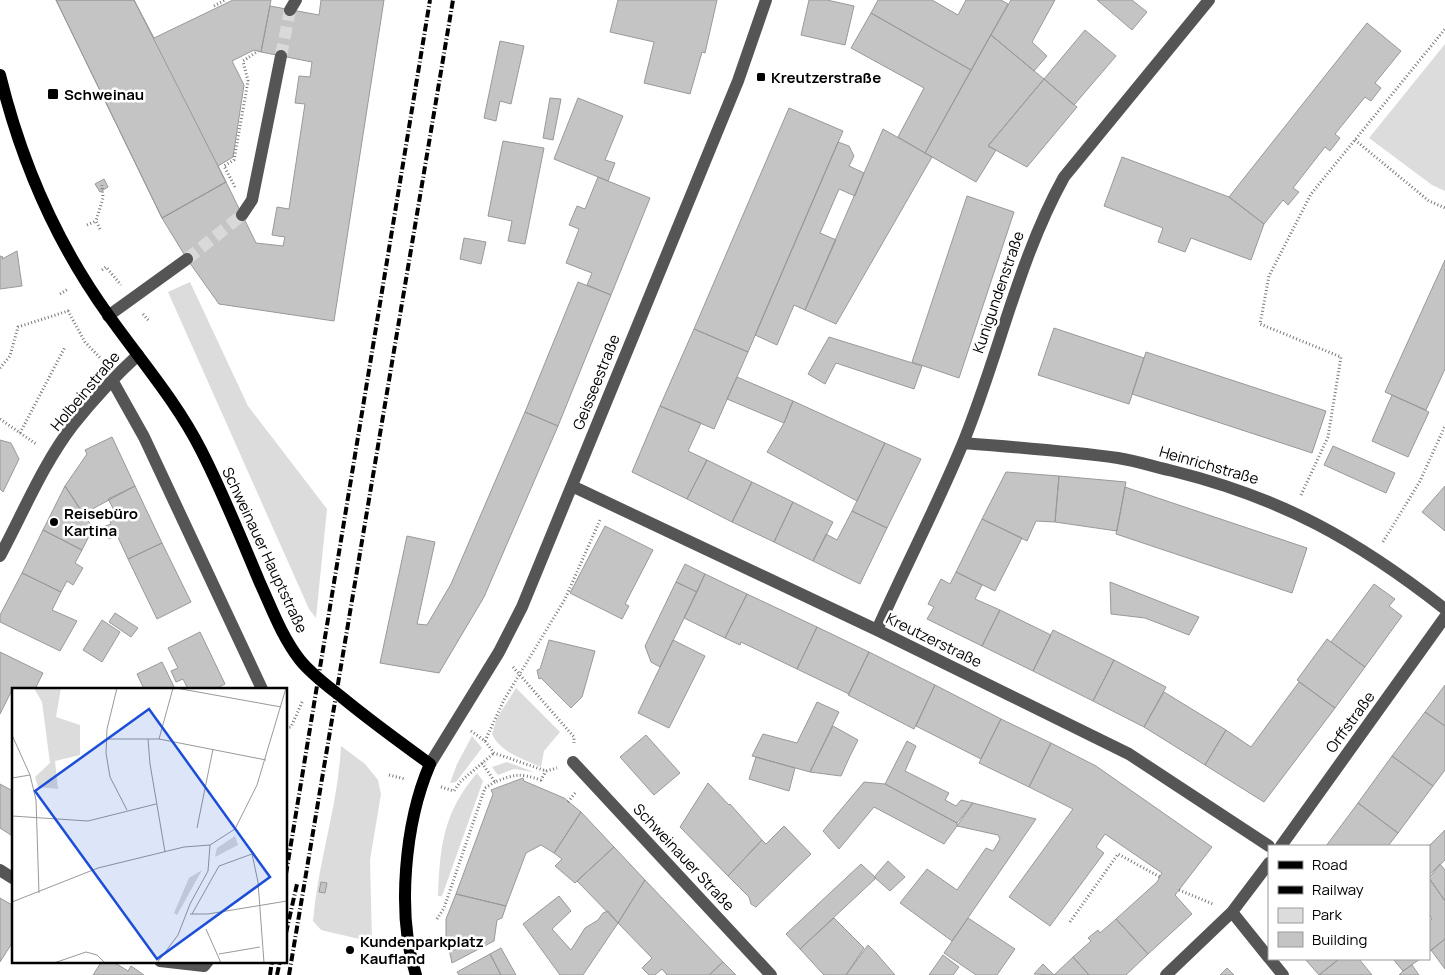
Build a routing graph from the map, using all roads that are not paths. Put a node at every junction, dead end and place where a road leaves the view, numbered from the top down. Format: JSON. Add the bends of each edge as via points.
{"nodes":[{"id":1,"x":766,"y":0,"type":"edge"},
{"id":2,"x":1209,"y":0,"type":"edge"},
{"id":3,"x":281,"y":56,"type":"tunnel mouth"},
{"id":4,"x":0,"y":75,"type":"edge"},
{"id":5,"x":244,"y":212,"type":"tunnel mouth"},
{"id":6,"x":187,"y":259,"type":"tunnel mouth"},
{"id":7,"x":108,"y":316,"type":"junction"},
{"id":8,"x":138,"y":354,"type":"junction"},
{"id":9,"x":112,"y":380,"type":"junction"},
{"id":10,"x":963,"y":443,"type":"junction"},
{"id":11,"x":572,"y":486,"type":"junction"},
{"id":12,"x":0,"y":556,"type":"edge"},
{"id":13,"x":1445,"y":609,"type":"edge"},
{"id":14,"x":1445,"y":617,"type":"edge"},
{"id":15,"x":877,"y":630,"type":"junction"},
{"id":16,"x":262,"y":688,"type":"edge"},
{"id":17,"x":573,"y":762,"type":"road end"},
{"id":18,"x":430,"y":764,"type":"junction"},
{"id":19,"x":1268,"y":845,"type":"edge"},
{"id":20,"x":1282,"y":845,"type":"edge"},
{"id":21,"x":1268,"y":864,"type":"edge"},
{"id":22,"x":0,"y":870,"type":"edge"},
{"id":23,"x":12,"y":878,"type":"edge"},
{"id":24,"x":1232,"y":912,"type":"junction"},
{"id":25,"x":1268,"y":957,"type":"edge"},
{"id":26,"x":1271,"y":960,"type":"edge"},
{"id":27,"x":175,"y":962,"type":"edge"},
{"id":28,"x":206,"y":964,"type":"edge"},
{"id":29,"x":416,"y":975,"type":"edge"},
{"id":30,"x":771,"y":975,"type":"edge"},
{"id":31,"x":1166,"y":975,"type":"edge"},
{"id":32,"x":1283,"y":975,"type":"edge"}],
"edges":[{"from":1,"to":11,"type":"street","name":"Geisseestraße","via":[[734,90]]},
{"from":2,"to":10,"type":"street","name":"Kunigundenstraße","via":[[1055,192],[1030,249]]},
{"from":3,"to":5,"type":"street","via":[[252,200]]},
{"from":4,"to":7,"type":"main road","name":"Schweinauer Hauptstraße","via":[[25,156],[51,218]]},
{"from":6,"to":7,"type":"street"},
{"from":7,"to":8,"type":"main road","name":"Schweinauer Hauptstraße"},
{"from":8,"to":9,"type":"street","name":"Holbeinstraße"},
{"from":8,"to":18,"type":"main road","name":"Schweinauer Hauptstraße","via":[[180,411],[202,452],[273,613],[299,659],[362,714]]},
{"from":9,"to":12,"type":"street","name":"Holbeinstraße","via":[[73,426]]},
{"from":9,"to":16,"type":"street","via":[[144,437]]},
{"from":10,"to":13,"type":"street","name":"Heinrichstraße","via":[[1120,458],[1218,482],[1264,498],[1325,526],[1375,556]]},
{"from":10,"to":15,"type":"street","name":"Kunigundenstraße"},
{"from":11,"to":15,"type":"street","name":"Kreutzerstraße"},
{"from":11,"to":18,"type":"street","name":"Geisseestraße","via":[[541,564],[499,652]]},
{"from":14,"to":20,"type":"street","name":"Orffstraße"},
{"from":15,"to":19,"type":"street","name":"Kreutzerstraße","via":[[1129,754]]},
{"from":17,"to":30,"type":"street","name":"Schweinauer Straße"},
{"from":18,"to":29,"type":"main road","via":[[416,806],[407,873],[407,938]]},
{"from":21,"to":24,"type":"street"},
{"from":22,"to":23,"type":"street"},
{"from":24,"to":25,"type":"street"},
{"from":24,"to":31,"type":"street"},
{"from":26,"to":32,"type":"street"},
{"from":27,"to":28,"type":"street"}]}
